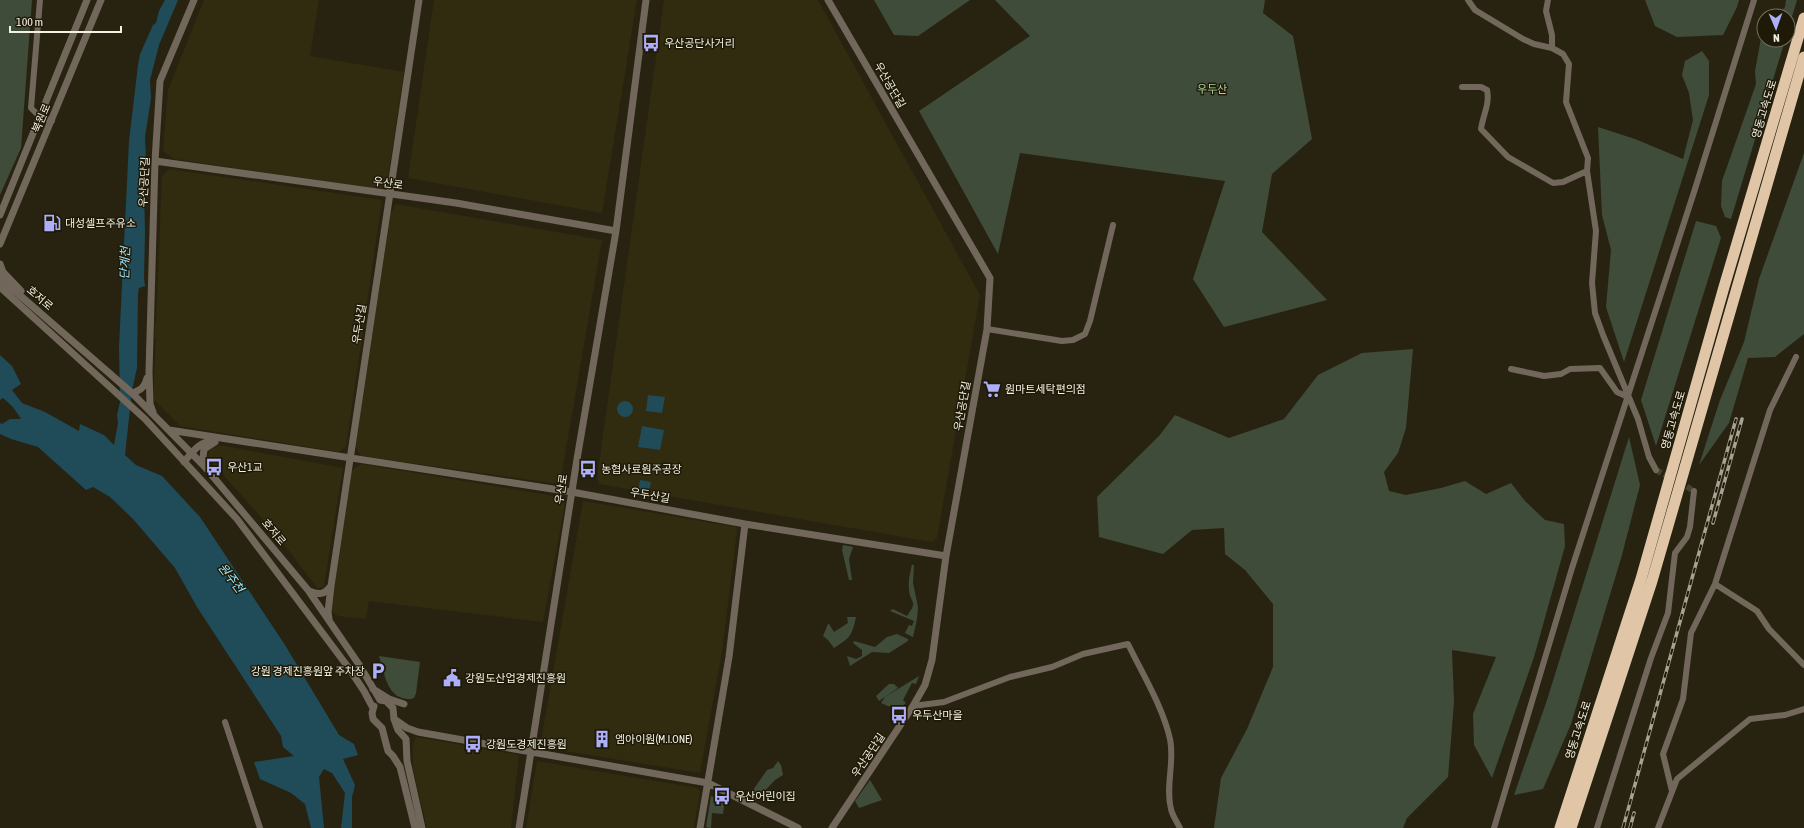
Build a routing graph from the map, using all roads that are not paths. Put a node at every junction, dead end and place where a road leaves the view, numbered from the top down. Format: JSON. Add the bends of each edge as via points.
{"nodes":[{"id":1,"x":40,"y":0,"type":"edge"},
{"id":2,"x":87,"y":0,"type":"edge"},
{"id":3,"x":101,"y":0,"type":"edge"},
{"id":4,"x":194,"y":0,"type":"edge"},
{"id":5,"x":419,"y":0,"type":"edge"},
{"id":6,"x":646,"y":0,"type":"edge"},
{"id":7,"x":828,"y":0,"type":"edge"},
{"id":8,"x":1468,"y":0,"type":"edge"},
{"id":9,"x":1548,"y":0,"type":"edge"},
{"id":10,"x":1754,"y":0,"type":"edge"},
{"id":11,"x":1804,"y":18,"type":"edge"},
{"id":12,"x":1552,"y":48,"type":"junction"},
{"id":13,"x":1804,"y":57,"type":"edge"},
{"id":14,"x":1462,"y":87,"type":"dead end"},
{"id":15,"x":40,"y":116,"type":"junction"},
{"id":16,"x":52,"y":121,"type":"junction"},
{"id":17,"x":156,"y":161,"type":"junction"},
{"id":18,"x":1587,"y":171,"type":"junction"},
{"id":19,"x":389,"y":194,"type":"junction"},
{"id":20,"x":0,"y":215,"type":"edge"},
{"id":21,"x":1113,"y":225,"type":"dead end"},
{"id":22,"x":616,"y":231,"type":"junction"},
{"id":23,"x":0,"y":244,"type":"edge"},
{"id":24,"x":0,"y":264,"type":"edge"},
{"id":25,"x":0,"y":278,"type":"edge"},
{"id":26,"x":0,"y":287,"type":"edge"},
{"id":27,"x":0,"y":292,"type":"edge"},
{"id":28,"x":28,"y":302,"type":"junction"},
{"id":29,"x":19,"y":306,"type":"junction"},
{"id":30,"x":987,"y":329,"type":"junction"},
{"id":31,"x":1796,"y":357,"type":"dead end"},
{"id":32,"x":1511,"y":370,"type":"dead end"},
{"id":33,"x":149,"y":372,"type":"junction"},
{"id":34,"x":132,"y":393,"type":"junction"},
{"id":35,"x":1628,"y":397,"type":"junction"},
{"id":36,"x":156,"y":417,"type":"junction"},
{"id":37,"x":169,"y":430,"type":"junction"},
{"id":38,"x":222,"y":438,"type":"junction"},
{"id":39,"x":192,"y":454,"type":"junction"},
{"id":40,"x":350,"y":457,"type":"junction"},
{"id":41,"x":184,"y":462,"type":"junction"},
{"id":42,"x":204,"y":467,"type":"junction"},
{"id":43,"x":1656,"y":470,"type":"tunnel mouth"},
{"id":44,"x":1694,"y":491,"type":"dead end"},
{"id":45,"x":572,"y":492,"type":"junction"},
{"id":46,"x":745,"y":524,"type":"junction"},
{"id":47,"x":946,"y":556,"type":"junction"},
{"id":48,"x":1715,"y":584,"type":"junction"},
{"id":49,"x":331,"y":586,"type":"junction"},
{"id":50,"x":308,"y":590,"type":"junction"},
{"id":51,"x":318,"y":606,"type":"junction"},
{"id":52,"x":308,"y":612,"type":"junction"},
{"id":53,"x":330,"y":622,"type":"junction"},
{"id":54,"x":1804,"y":665,"type":"edge"},
{"id":55,"x":372,"y":688,"type":"junction"},
{"id":56,"x":380,"y":700,"type":"junction"},
{"id":57,"x":389,"y":704,"type":"junction"},
{"id":58,"x":913,"y":706,"type":"junction"},
{"id":59,"x":373,"y":708,"type":"junction"},
{"id":60,"x":1804,"y":709,"type":"edge"},
{"id":61,"x":394,"y":719,"type":"junction"},
{"id":62,"x":225,"y":722,"type":"dead end"},
{"id":63,"x":418,"y":732,"type":"junction"},
{"id":64,"x":406,"y":739,"type":"junction"},
{"id":65,"x":530,"y":752,"type":"junction"},
{"id":66,"x":406,"y":754,"type":"junction"},
{"id":67,"x":393,"y":756,"type":"junction"},
{"id":68,"x":708,"y":783,"type":"junction"},
{"id":69,"x":1672,"y":791,"type":"junction"},
{"id":70,"x":1573,"y":802,"type":"junction"},
{"id":71,"x":260,"y":828,"type":"edge"},
{"id":72,"x":415,"y":828,"type":"edge"},
{"id":73,"x":422,"y":828,"type":"edge"},
{"id":74,"x":519,"y":828,"type":"edge"},
{"id":75,"x":700,"y":828,"type":"edge"},
{"id":76,"x":798,"y":828,"type":"edge"},
{"id":77,"x":832,"y":828,"type":"edge"},
{"id":78,"x":1180,"y":828,"type":"edge"},
{"id":79,"x":1494,"y":828,"type":"edge"},
{"id":80,"x":1560,"y":828,"type":"edge"},
{"id":81,"x":1571,"y":828,"type":"edge"},
{"id":82,"x":1597,"y":828,"type":"edge"},
{"id":83,"x":1658,"y":828,"type":"edge"}],
"edges":[{"from":1,"to":15,"type":"street","via":[[31,108]]},
{"from":2,"to":15,"type":"street","name":"북원로"},
{"from":3,"to":16,"type":"street","name":"북원로"},
{"from":4,"to":17,"type":"street","name":"우산공단길","via":[[160,81]]},
{"from":5,"to":19,"type":"street"},
{"from":6,"to":22,"type":"street","name":"우산로"},
{"from":7,"to":30,"type":"street","name":"우산공단길","via":[[990,278]]},
{"from":8,"to":12,"type":"street","via":[[1475,10],[1523,39]]},
{"from":9,"to":12,"type":"street","via":[[1546,11],[1552,35]]},
{"from":10,"to":35,"type":"street"},
{"from":11,"to":70,"type":"highway","name":"영동고속도로","via":[[1641,579]]},
{"from":12,"to":18,"type":"street","via":[[1563,54],[1569,64],[1566,102],[1588,158]]},
{"from":13,"to":70,"type":"highway","name":"영동고속도로","via":[[1652,581]]},
{"from":14,"to":18,"type":"street","via":[[1481,87],[1487,90],[1489,99],[1482,117],[1481,129],[1508,157],[1553,183],[1563,182]]},
{"from":15,"to":16,"type":"street"},
{"from":15,"to":20,"type":"street","name":"북원로"},
{"from":16,"to":23,"type":"street","name":"북원로"},
{"from":17,"to":19,"type":"street","name":"우산로"},
{"from":17,"to":33,"type":"street","name":"우산공단길"},
{"from":18,"to":35,"type":"street","via":[[1596,231],[1592,283],[1595,313]]},
{"from":19,"to":22,"type":"street","name":"우산로"},
{"from":19,"to":40,"type":"street","name":"우두산길"},
{"from":21,"to":30,"type":"street","via":[[1085,334],[1073,340],[1062,341]]},
{"from":22,"to":45,"type":"street","name":"우산로"},
{"from":24,"to":28,"type":"street","via":[[3,272]]},
{"from":25,"to":28,"type":"street","name":"호저로"},
{"from":26,"to":29,"type":"street","name":"호저로"},
{"from":27,"to":29,"type":"street"},
{"from":28,"to":34,"type":"street","name":"호저로"},
{"from":29,"to":41,"type":"street","name":"호저로","via":[[145,419]]},
{"from":30,"to":47,"type":"street","name":"우산공단길"},
{"from":31,"to":48,"type":"street","via":[[1770,410]]},
{"from":32,"to":35,"type":"street","via":[[1544,376],[1561,374],[1570,369],[1600,368],[1617,392]]},
{"from":33,"to":34,"type":"street","via":[[144,386]]},
{"from":33,"to":36,"type":"street","name":"우산공단길","via":[[150,404]]},
{"from":34,"to":36,"type":"street","name":"호저로"},
{"from":35,"to":43,"type":"street"},
{"from":35,"to":79,"type":"street","via":[[1572,568]]},
{"from":36,"to":37,"type":"street","name":"호저로"},
{"from":37,"to":38,"type":"street","name":"우두산길"},
{"from":37,"to":39,"type":"street","name":"호저로"},
{"from":38,"to":39,"type":"street","via":[[198,445]]},
{"from":38,"to":40,"type":"street","name":"우두산길"},
{"from":38,"to":42,"type":"street","via":[[204,449]]},
{"from":39,"to":41,"type":"street"},
{"from":39,"to":42,"type":"street","name":"호저로"},
{"from":40,"to":45,"type":"street","name":"우두산길"},
{"from":40,"to":49,"type":"street","name":"우두산길"},
{"from":41,"to":52,"type":"street","name":"호저로","via":[[237,519]]},
{"from":42,"to":50,"type":"street","name":"호저로"},
{"from":44,"to":82,"type":"street","via":[[1690,527],[1675,552],[1668,613],[1651,658]]},
{"from":45,"to":46,"type":"street","name":"우두산길"},
{"from":45,"to":65,"type":"street","name":"우산로"},
{"from":46,"to":47,"type":"street","name":"우두산길"},
{"from":46,"to":68,"type":"street","via":[[729,657]]},
{"from":47,"to":58,"type":"street","name":"우산공단길","via":[[931,665],[925,685]]},
{"from":48,"to":54,"type":"street","via":[[1757,611],[1769,629]]},
{"from":48,"to":69,"type":"street","via":[[1691,633],[1683,700],[1663,754]]},
{"from":49,"to":50,"type":"street","via":[[320,594]]},
{"from":49,"to":53,"type":"street","name":"우두산길","via":[[328,612]]},
{"from":50,"to":51,"type":"street","name":"호저로"},
{"from":51,"to":52,"type":"street"},
{"from":51,"to":53,"type":"street","name":"호저로"},
{"from":52,"to":59,"type":"street","name":"호저로","via":[[348,666]]},
{"from":53,"to":55,"type":"street","name":"호저로"},
{"from":55,"to":56,"type":"street","name":"호저로"},
{"from":55,"to":57,"type":"street","via":[[389,699],[404,704]]},
{"from":56,"to":57,"type":"street"},
{"from":56,"to":59,"type":"street"},
{"from":57,"to":61,"type":"street","via":[[393,708]]},
{"from":58,"to":77,"type":"street","name":"우산공단길"},
{"from":58,"to":78,"type":"street","via":[[944,702],[1010,677],[1052,667],[1083,654],[1128,644],[1170,739],[1171,809]]},
{"from":59,"to":67,"type":"street","name":"호저로","via":[[373,719],[382,728],[387,749]]},
{"from":60,"to":69,"type":"street","via":[[1785,715],[1750,719],[1677,779]]},
{"from":61,"to":63,"type":"street"},
{"from":61,"to":64,"type":"street","via":[[398,730]]},
{"from":62,"to":71,"type":"street"},
{"from":63,"to":64,"type":"street"},
{"from":63,"to":65,"type":"street"},
{"from":64,"to":66,"type":"street"},
{"from":65,"to":68,"type":"street"},
{"from":65,"to":74,"type":"street","name":"우산로"},
{"from":66,"to":67,"type":"street","via":[[400,757]]},
{"from":66,"to":73,"type":"street"},
{"from":67,"to":72,"type":"street","name":"호저로","via":[[400,767]]},
{"from":68,"to":75,"type":"street"},
{"from":68,"to":76,"type":"street"},
{"from":69,"to":83,"type":"street"},
{"from":70,"to":80,"type":"highway","name":"영동고속도로"},
{"from":70,"to":81,"type":"highway","name":"영동고속도로"}]}
